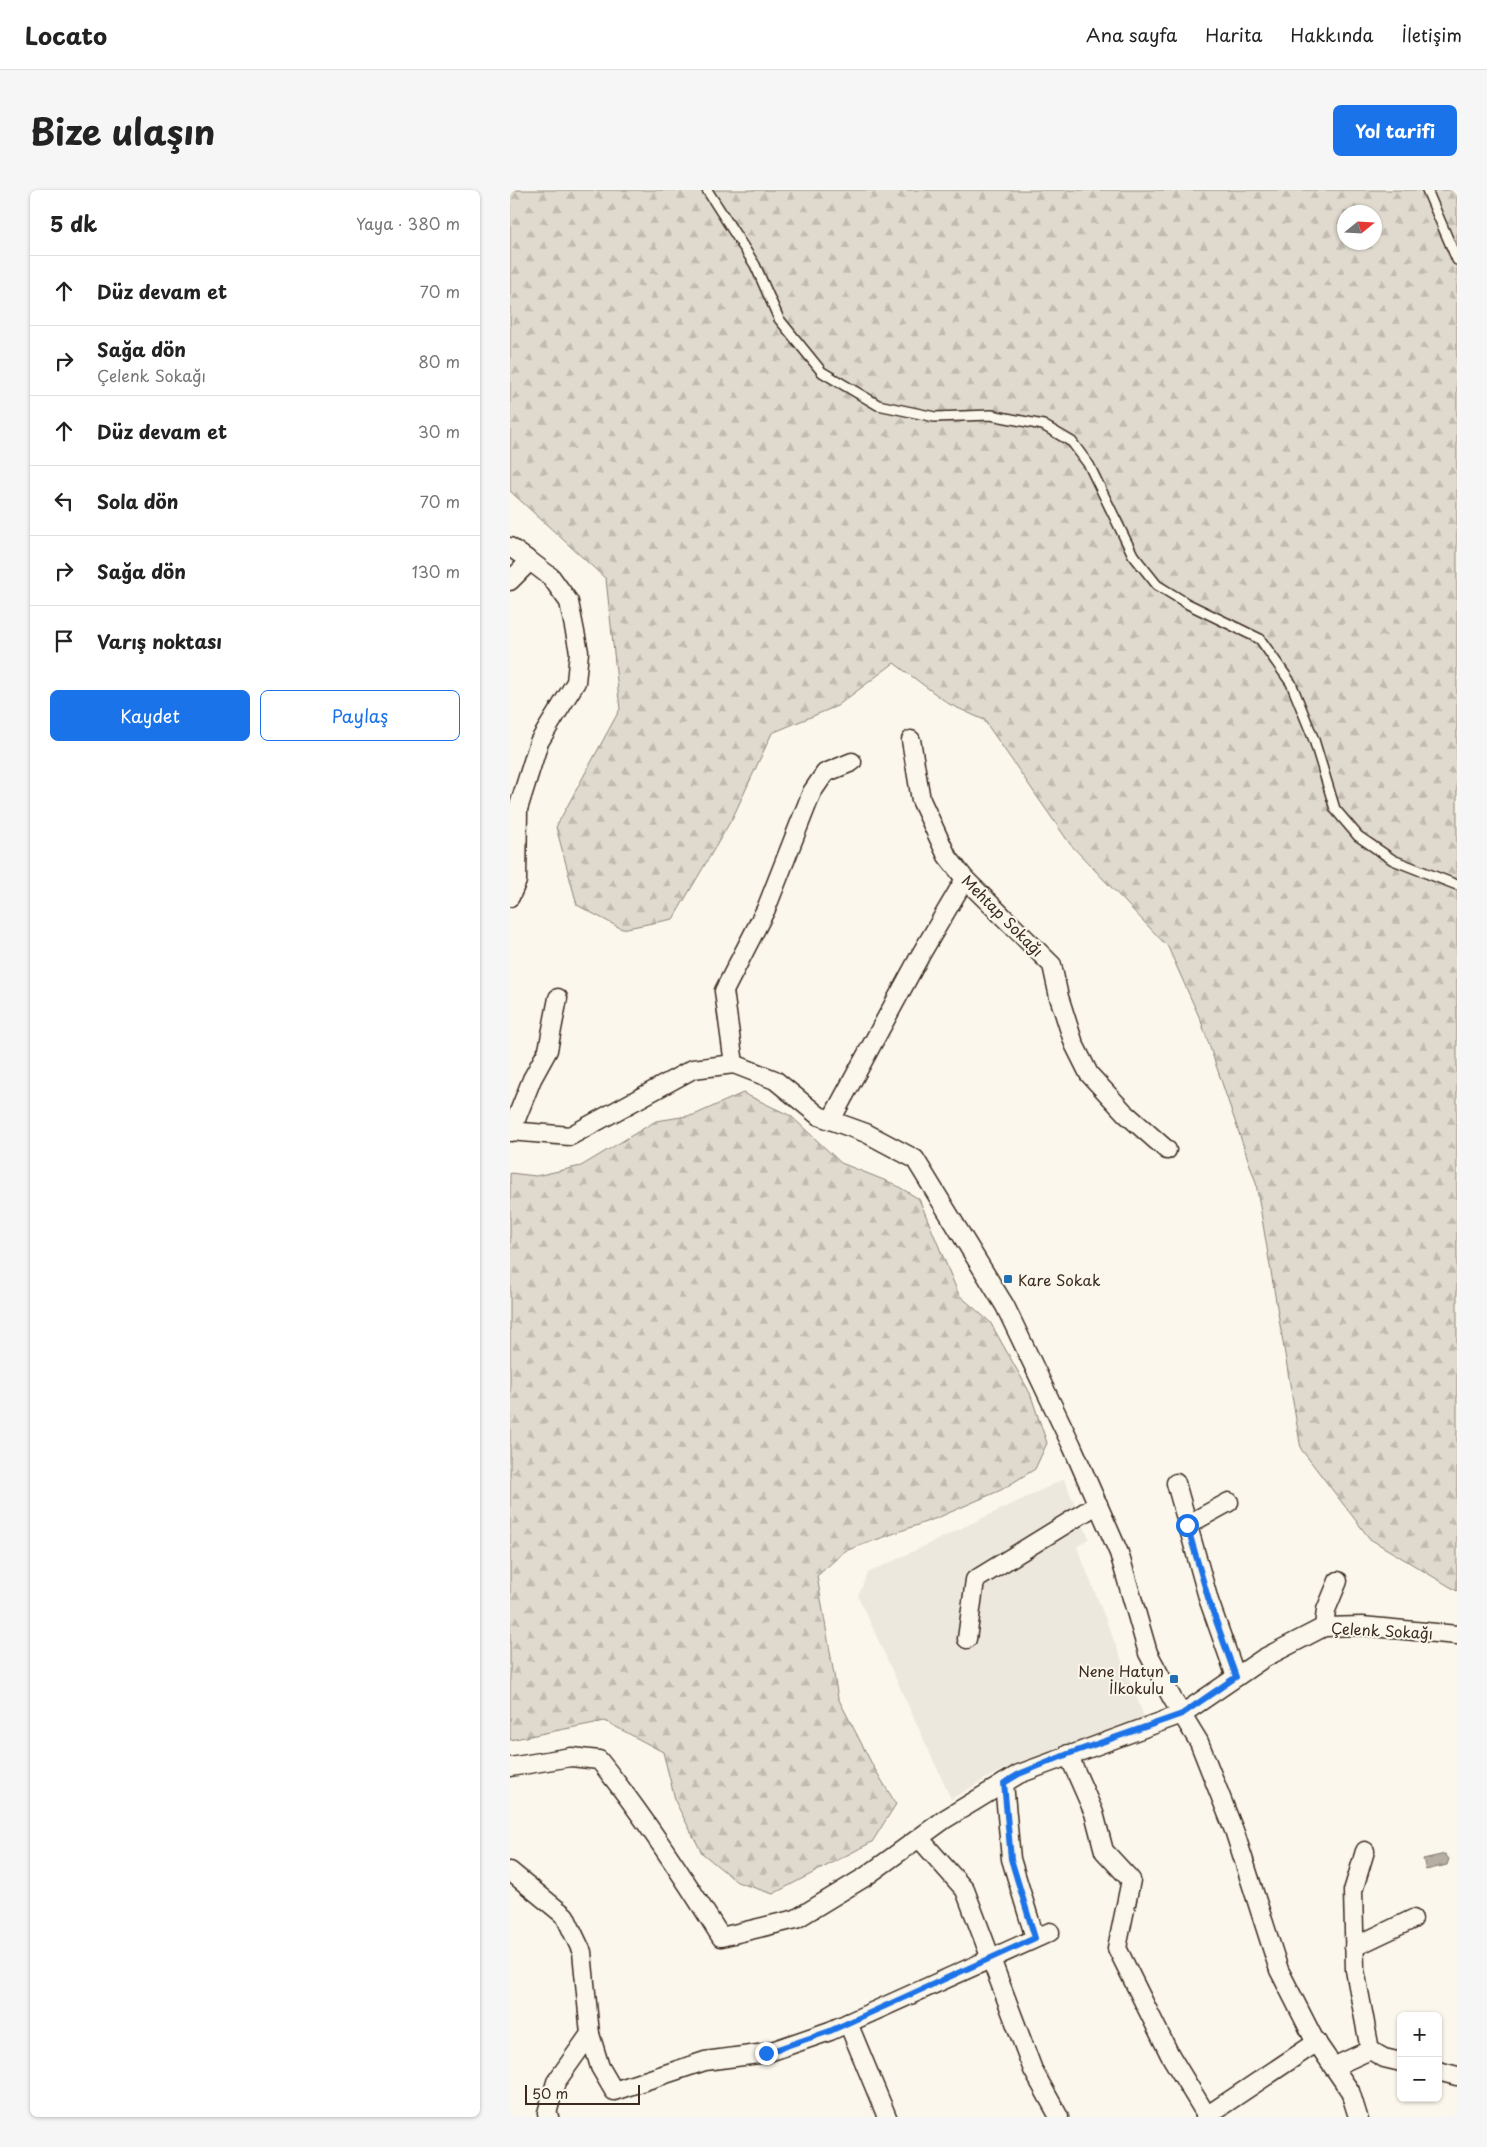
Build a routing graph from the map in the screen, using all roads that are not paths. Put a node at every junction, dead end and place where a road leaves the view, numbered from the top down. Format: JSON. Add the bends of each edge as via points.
{"nodes":[{"id":1,"x":707,"y":190,"type":"edge"},
{"id":2,"x":1427,"y":190,"type":"edge"},
{"id":3,"x":1457,"y":260,"type":"edge"},
{"id":4,"x":510,"y":547,"type":"edge"},
{"id":5,"x":530,"y":561,"type":"junction"},
{"id":6,"x":510,"y":581,"type":"edge"},
{"id":7,"x":911,"y":740,"type":"dead end"},
{"id":8,"x":852,"y":762,"type":"dead end"},
{"id":9,"x":514,"y":811,"type":"edge"},
{"id":10,"x":965,"y":879,"type":"junction"},
{"id":11,"x":1457,"y":885,"type":"edge"},
{"id":12,"x":510,"y":897,"type":"edge"},
{"id":13,"x":558,"y":998,"type":"dead end"},
{"id":14,"x":734,"y":1064,"type":"junction"},
{"id":15,"x":831,"y":1120,"type":"junction"},
{"id":16,"x":510,"y":1132,"type":"edge"},
{"id":17,"x":1167,"y":1150,"type":"dead end"},
{"id":18,"x":1176,"y":1483,"type":"dead end"},
{"id":19,"x":1229,"y":1502,"type":"dead end"},
{"id":20,"x":1098,"y":1504,"type":"junction"},
{"id":21,"x":1187,"y":1525,"type":"junction"},
{"id":22,"x":1338,"y":1581,"type":"dead end"},
{"id":23,"x":1324,"y":1627,"type":"junction"},
{"id":24,"x":1457,"y":1635,"type":"edge"},
{"id":25,"x":967,"y":1640,"type":"dead end"},
{"id":26,"x":1236,"y":1677,"type":"junction"},
{"id":27,"x":1182,"y":1714,"type":"junction"},
{"id":28,"x":1068,"y":1754,"type":"junction"},
{"id":29,"x":510,"y":1767,"type":"edge"},
{"id":30,"x":1004,"y":1783,"type":"junction"},
{"id":31,"x":919,"y":1838,"type":"junction"},
{"id":32,"x":1365,"y":1851,"type":"dead end"},
{"id":33,"x":510,"y":1871,"type":"edge"},
{"id":34,"x":1413,"y":1918,"type":"dead end"},
{"id":35,"x":1354,"y":1947,"type":"junction"},
{"id":36,"x":990,"y":1959,"type":"junction"},
{"id":37,"x":848,"y":2023,"type":"junction"},
{"id":38,"x":590,"y":2034,"type":"junction"},
{"id":39,"x":1316,"y":2042,"type":"junction"},
{"id":40,"x":1370,"y":2050,"type":"junction"},
{"id":41,"x":1397,"y":2061,"type":"edge"},
{"id":42,"x":1333,"y":2067,"type":"junction"},
{"id":43,"x":1442,"y":2071,"type":"edge"},
{"id":44,"x":1457,"y":2076,"type":"edge"},
{"id":45,"x":549,"y":2117,"type":"edge"},
{"id":46,"x":887,"y":2117,"type":"edge"},
{"id":47,"x":1059,"y":2117,"type":"edge"},
{"id":48,"x":1206,"y":2117,"type":"edge"},
{"id":49,"x":1358,"y":2117,"type":"edge"}],
"edges":[{"from":1,"to":11,"type":"lane","via":[[755,265],[779,319],[822,372],[878,405],[936,417],[991,415],[1043,425],[1072,442],[1089,465],[1133,555],[1157,585],[1260,639],[1291,683],[1314,740],[1335,808],[1358,836],[1393,860]]},
{"from":2,"to":3,"type":"lane"},
{"from":4,"to":5,"type":"street"},
{"from":5,"to":6,"type":"street"},
{"from":5,"to":9,"type":"street","via":[[550,577],[569,602],[579,652],[576,682],[539,742]]},
{"from":7,"to":10,"type":"street","name":"Mehtap Sokağı","via":[[921,800],[947,856]]},
{"from":8,"to":14,"type":"street","via":[[825,773],[812,792],[766,909],[724,992]]},
{"from":9,"to":12,"type":"street","via":[[517,881]]},
{"from":10,"to":15,"type":"street"},
{"from":10,"to":17,"type":"street","name":"Mehtap Sokağı","via":[[1052,965],[1074,1044],[1089,1074],[1125,1113]]},
{"from":13,"to":16,"type":"street","via":[[548,1050]]},
{"from":14,"to":15,"type":"street","via":[[775,1080],[819,1116]]},
{"from":14,"to":16,"type":"street","via":[[692,1069],[570,1136]]},
{"from":15,"to":20,"type":"street","via":[[866,1133],[915,1159],[1005,1306]]},
{"from":18,"to":21,"type":"street"},
{"from":19,"to":21,"type":"street"},
{"from":20,"to":25,"type":"street","via":[[975,1580]]},
{"from":20,"to":27,"type":"street","via":[[1119,1553],[1148,1653]]},
{"from":21,"to":26,"type":"street"},
{"from":22,"to":23,"type":"street","via":[[1326,1610]]},
{"from":23,"to":24,"type":"street","name":"Çelenk Sokağı","via":[[1362,1626]]},
{"from":23,"to":26,"type":"street","name":"Çelenk Sokağı","via":[[1264,1658]]},
{"from":26,"to":27,"type":"street","name":"Çelenk Sokağı"},
{"from":27,"to":28,"type":"street","name":"Çelenk Sokağı"},
{"from":27,"to":39,"type":"street","via":[[1199,1742],[1235,1833],[1279,1970]]},
{"from":28,"to":30,"type":"street","name":"Çelenk Sokağı"},
{"from":28,"to":48,"type":"street","via":[[1094,1813],[1104,1851],[1131,1880],[1117,1948],[1170,2055]]},
{"from":29,"to":31,"type":"street","name":"Çelenk Sokağı","via":[[571,1757],[599,1760],[689,1886],[720,1938],[796,1920],[866,1878]]},
{"from":30,"to":31,"type":"street","name":"Çelenk Sokağı"},
{"from":30,"to":36,"type":"street","via":[[1011,1859],[1042,1935]]},
{"from":31,"to":36,"type":"street","via":[[965,1890]]},
{"from":32,"to":35,"type":"street","via":[[1353,1890]]},
{"from":33,"to":38,"type":"street","via":[[565,1916],[582,1952]]},
{"from":34,"to":35,"type":"street"},
{"from":35,"to":40,"type":"street","via":[[1354,1970]]},
{"from":36,"to":37,"type":"street"},
{"from":36,"to":47,"type":"street","via":[[1033,2070]]},
{"from":37,"to":38,"type":"street","via":[[766,2053],[704,2061],[614,2092],[600,2066]]},
{"from":37,"to":46,"type":"street"},
{"from":38,"to":45,"type":"street","via":[[556,2082],[547,2113]]},
{"from":39,"to":42,"type":"street"},
{"from":39,"to":48,"type":"street"},
{"from":40,"to":41,"type":"street"},
{"from":40,"to":42,"type":"street"},
{"from":42,"to":49,"type":"street","via":[[1350,2091]]},
{"from":43,"to":44,"type":"street"}]}
